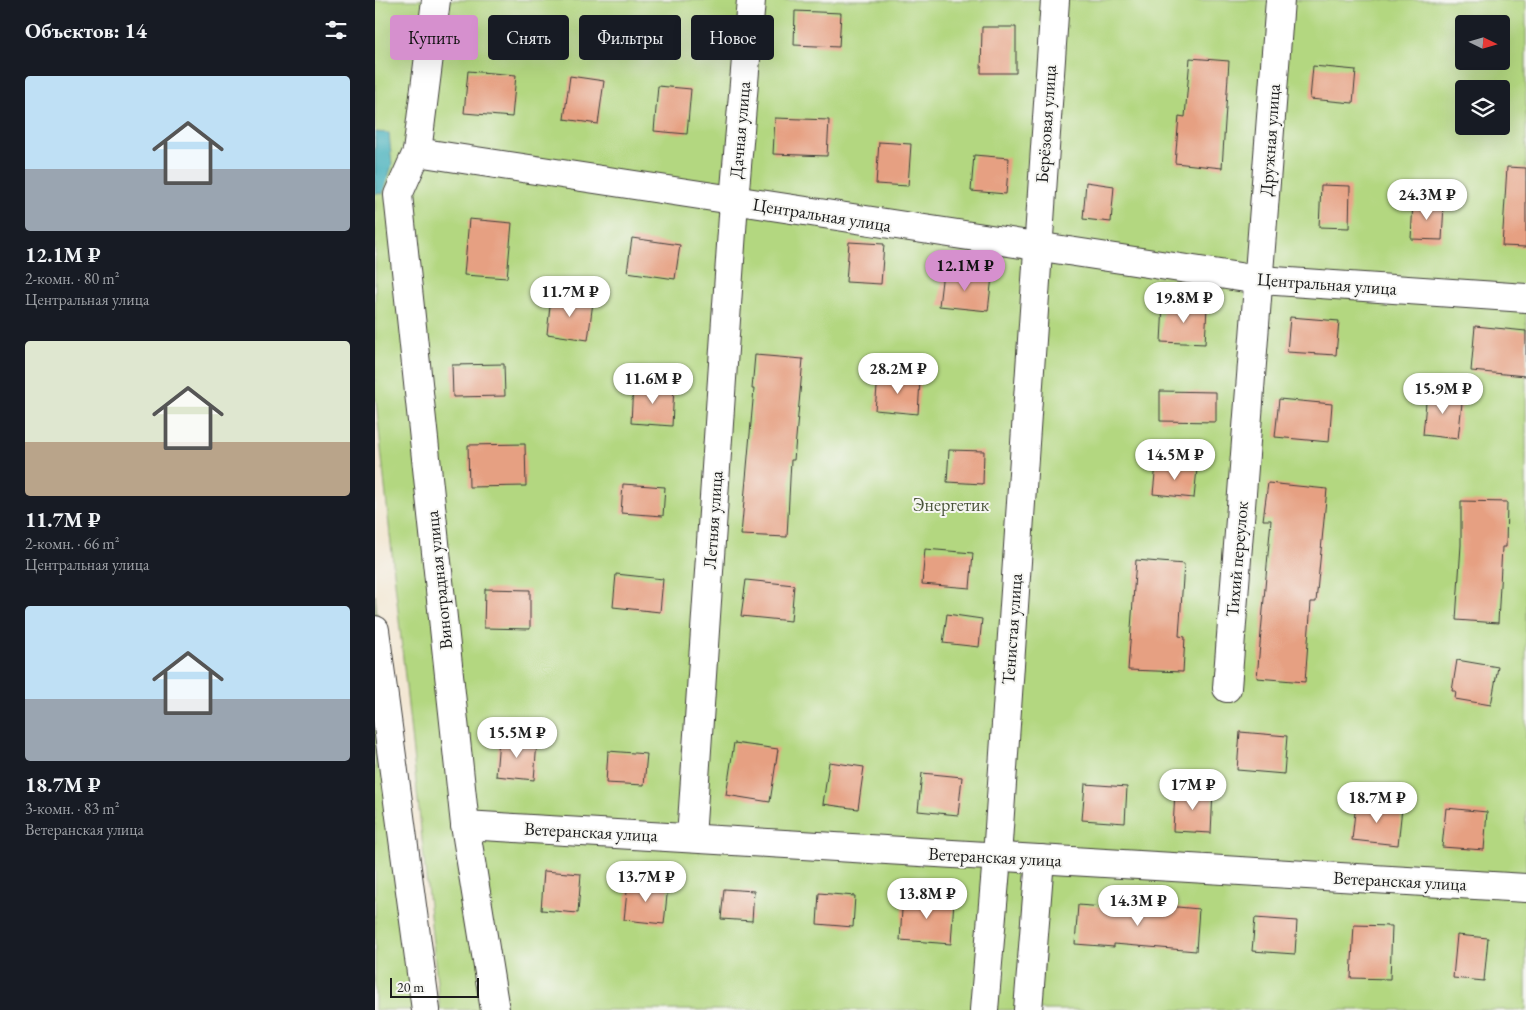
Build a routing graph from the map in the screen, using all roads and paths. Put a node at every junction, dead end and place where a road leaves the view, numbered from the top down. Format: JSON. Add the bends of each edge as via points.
{"nodes":[{"id":1,"x":436,"y":0,"type":"edge"},
{"id":2,"x":751,"y":0,"type":"edge"},
{"id":3,"x":1055,"y":0,"type":"edge"},
{"id":4,"x":1280,"y":0,"type":"edge"},
{"id":5,"x":417,"y":152,"type":"junction"},
{"id":6,"x":734,"y":201,"type":"junction"},
{"id":7,"x":1037,"y":248,"type":"junction"},
{"id":8,"x":1259,"y":280,"type":"junction"},
{"id":9,"x":1526,"y":298,"type":"edge"},
{"id":10,"x":375,"y":630,"type":"edge"},
{"id":11,"x":1227,"y":688,"type":"dead end"},
{"id":12,"x":465,"y":825,"type":"junction"},
{"id":13,"x":691,"y":838,"type":"junction"},
{"id":14,"x":997,"y":857,"type":"junction"},
{"id":15,"x":1040,"y":859,"type":"junction"},
{"id":16,"x":1526,"y":888,"type":"edge"},
{"id":17,"x":426,"y":1010,"type":"edge"},
{"id":18,"x":495,"y":1010,"type":"edge"},
{"id":19,"x":984,"y":1010,"type":"edge"},
{"id":20,"x":1028,"y":1010,"type":"edge"}],
"edges":[{"from":1,"to":5,"type":"street","name":"Виноградная улица"},
{"from":2,"to":6,"type":"street","name":"Дачная улица"},
{"from":3,"to":7,"type":"street","name":"Берёзовая улица"},
{"from":4,"to":8,"type":"street","name":"Дружная улица"},
{"from":5,"to":6,"type":"street","name":"Центральная улица"},
{"from":5,"to":12,"type":"street","name":"Виноградная улица","via":[[398,195]]},
{"from":6,"to":7,"type":"street","name":"Центральная улица"},
{"from":6,"to":13,"type":"street","name":"Летняя улица"},
{"from":7,"to":8,"type":"street","name":"Центральная улица"},
{"from":7,"to":14,"type":"street","name":"Тенистая улица"},
{"from":8,"to":9,"type":"street","name":"Центральная улица"},
{"from":8,"to":11,"type":"street","name":"Тихий переулок"},
{"from":10,"to":17,"type":"street"},
{"from":12,"to":13,"type":"street","name":"Ветеранская улица"},
{"from":12,"to":18,"type":"street","name":"Виноградная улица"},
{"from":13,"to":14,"type":"street","name":"Ветеранская улица"},
{"from":14,"to":15,"type":"street","name":"Ветеранская улица"},
{"from":14,"to":19,"type":"street","name":"Тенистая улица"},
{"from":15,"to":16,"type":"street","name":"Ветеранская улица"},
{"from":15,"to":20,"type":"street"}]}
